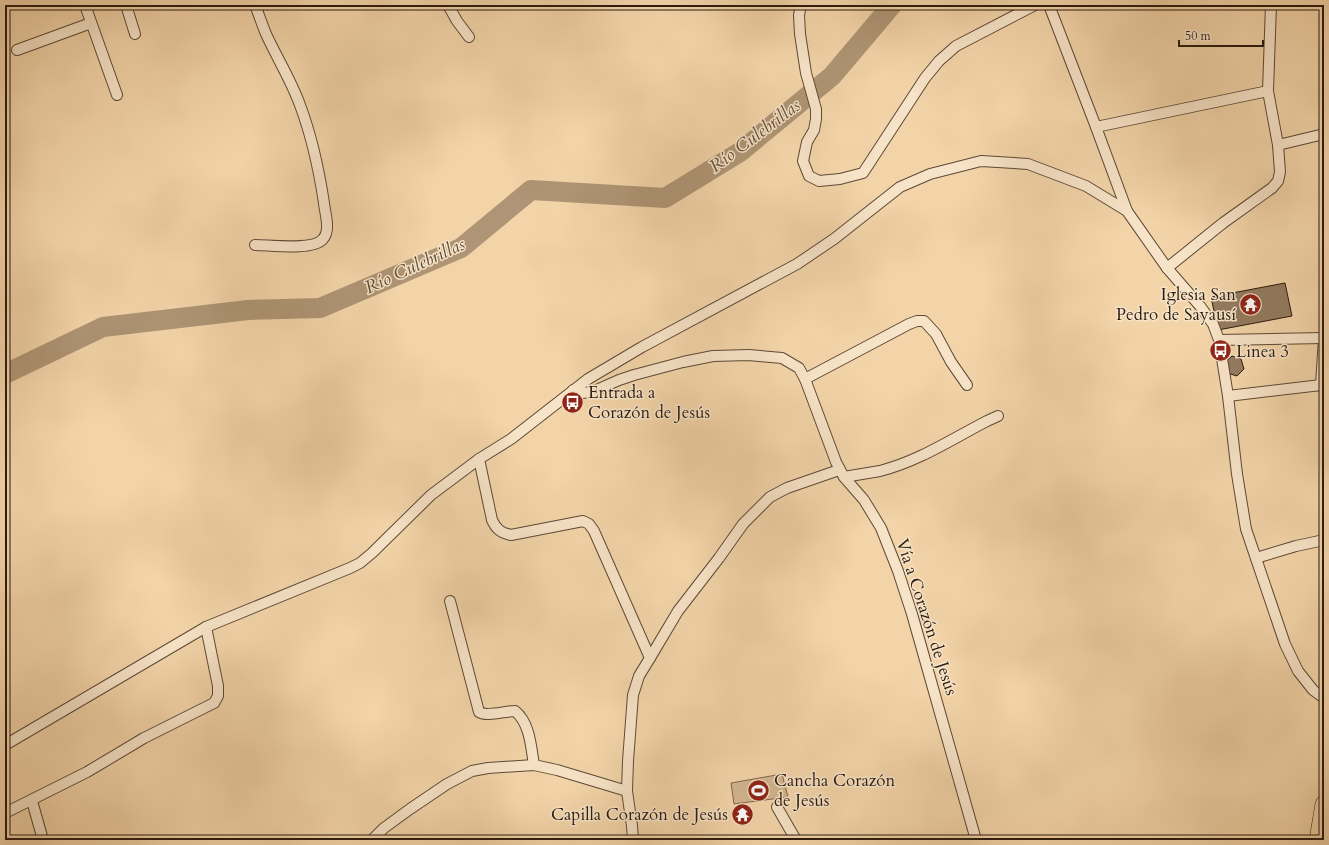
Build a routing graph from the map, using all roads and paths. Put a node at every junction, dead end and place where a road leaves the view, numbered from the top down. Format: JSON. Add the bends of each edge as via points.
{"nodes":[{"id":1,"x":85,"y":5,"type":"edge"},
{"id":2,"x":126,"y":5,"type":"edge"},
{"id":3,"x":255,"y":5,"type":"edge"},
{"id":4,"x":448,"y":5,"type":"edge"},
{"id":5,"x":801,"y":5,"type":"edge"},
{"id":6,"x":1035,"y":5,"type":"edge"},
{"id":7,"x":1049,"y":5,"type":"edge"},
{"id":8,"x":1271,"y":5,"type":"edge"},
{"id":9,"x":91,"y":23,"type":"junction"},
{"id":10,"x":135,"y":34,"type":"dead end"},
{"id":11,"x":469,"y":37,"type":"dead end"},
{"id":12,"x":17,"y":50,"type":"dead end"},
{"id":13,"x":1268,"y":91,"type":"junction"},
{"id":14,"x":117,"y":95,"type":"dead end"},
{"id":15,"x":1096,"y":127,"type":"junction"},
{"id":16,"x":1324,"y":134,"type":"edge"},
{"id":17,"x":1278,"y":145,"type":"junction"},
{"id":18,"x":1127,"y":211,"type":"junction"},
{"id":19,"x":255,"y":245,"type":"dead end"},
{"id":20,"x":1167,"y":268,"type":"junction"},
{"id":21,"x":1324,"y":338,"type":"edge"},
{"id":22,"x":1219,"y":340,"type":"junction"},
{"id":23,"x":805,"y":379,"type":"junction"},
{"id":24,"x":967,"y":385,"type":"dead end"},
{"id":25,"x":1322,"y":387,"type":"edge"},
{"id":26,"x":573,"y":390,"type":"junction"},
{"id":27,"x":1228,"y":396,"type":"junction"},
{"id":28,"x":998,"y":416,"type":"dead end"},
{"id":29,"x":479,"y":459,"type":"junction"},
{"id":30,"x":842,"y":473,"type":"junction"},
{"id":31,"x":1324,"y":540,"type":"edge"},
{"id":32,"x":1256,"y":558,"type":"junction"},
{"id":33,"x":450,"y":601,"type":"dead end"},
{"id":34,"x":206,"y":627,"type":"junction"},
{"id":35,"x":650,"y":658,"type":"junction"},
{"id":36,"x":1324,"y":698,"type":"edge"},
{"id":37,"x":5,"y":746,"type":"edge"},
{"id":38,"x":534,"y":765,"type":"junction"},
{"id":39,"x":627,"y":791,"type":"junction"},
{"id":40,"x":32,"y":801,"type":"junction"},
{"id":41,"x":1324,"y":804,"type":"edge"},
{"id":42,"x":777,"y":807,"type":"dead end"},
{"id":43,"x":5,"y":814,"type":"edge"},
{"id":44,"x":43,"y":840,"type":"edge"},
{"id":45,"x":372,"y":840,"type":"edge"},
{"id":46,"x":633,"y":840,"type":"edge"},
{"id":47,"x":796,"y":840,"type":"edge"},
{"id":48,"x":976,"y":840,"type":"edge"},
{"id":49,"x":1318,"y":840,"type":"edge"}],
"edges":[{"from":1,"to":9,"type":"street"},
{"from":2,"to":10,"type":"street"},
{"from":3,"to":19,"type":"street","via":[[300,105],[320,180],[327,228],[324,238],[317,244]]},
{"from":4,"to":11,"type":"street"},
{"from":5,"to":6,"type":"street","via":[[800,34],[806,73],[816,109],[814,130],[807,142],[803,161],[809,176],[819,181],[862,173],[939,61],[956,46]]},
{"from":7,"to":15,"type":"street"},
{"from":8,"to":13,"type":"street"},
{"from":9,"to":12,"type":"street"},
{"from":9,"to":14,"type":"street"},
{"from":13,"to":15,"type":"street"},
{"from":13,"to":17,"type":"street"},
{"from":15,"to":18,"type":"street"},
{"from":16,"to":17,"type":"street"},
{"from":17,"to":20,"type":"street","via":[[1278,182]]},
{"from":18,"to":20,"type":"street"},
{"from":18,"to":26,"type":"street","via":[[1086,186],[1028,164],[981,161],[930,174],[900,187],[834,239],[797,264],[642,347]]},
{"from":20,"to":22,"type":"street","via":[[1213,324]]},
{"from":21,"to":22,"type":"street"},
{"from":21,"to":25,"type":"street"},
{"from":22,"to":27,"type":"street"},
{"from":23,"to":24,"type":"street","via":[[909,324],[924,321],[936,334]]},
{"from":23,"to":26,"type":"street","name":"Vía a Corazón de Jesús","via":[[799,368],[782,358],[749,355],[713,356],[634,375],[592,392],[582,393]]},
{"from":23,"to":30,"type":"street","name":"Vía a Corazón de Jesús"},
{"from":25,"to":27,"type":"street"},
{"from":26,"to":29,"type":"street","via":[[511,439]]},
{"from":27,"to":32,"type":"street","via":[[1246,529]]},
{"from":28,"to":30,"type":"street","via":[[908,461],[881,470]]},
{"from":29,"to":34,"type":"street","via":[[431,495],[360,562]]},
{"from":29,"to":35,"type":"street","via":[[492,520],[503,533],[511,535],[583,521],[588,524],[594,531]]},
{"from":30,"to":35,"type":"street","via":[[787,488],[770,498],[742,524],[678,610]]},
{"from":30,"to":48,"type":"street","name":"Vía a Corazón de Jesús","via":[[864,500],[881,528],[898,571]]},
{"from":31,"to":32,"type":"street"},
{"from":32,"to":36,"type":"street","via":[[1288,651],[1298,671],[1313,690]]},
{"from":33,"to":38,"type":"street","via":[[479,712],[488,714],[515,711],[520,715],[525,725]]},
{"from":34,"to":37,"type":"street"},
{"from":34,"to":40,"type":"street","via":[[218,686],[218,696],[214,703],[133,743],[87,772]]},
{"from":35,"to":39,"type":"street","via":[[639,676],[633,696]]},
{"from":38,"to":39,"type":"street"},
{"from":38,"to":45,"type":"street","via":[[472,771],[410,809]]},
{"from":39,"to":46,"type":"street"},
{"from":40,"to":43,"type":"street"},
{"from":40,"to":44,"type":"street"},
{"from":41,"to":49,"type":"main road"},
{"from":42,"to":47,"type":"street"}]}
